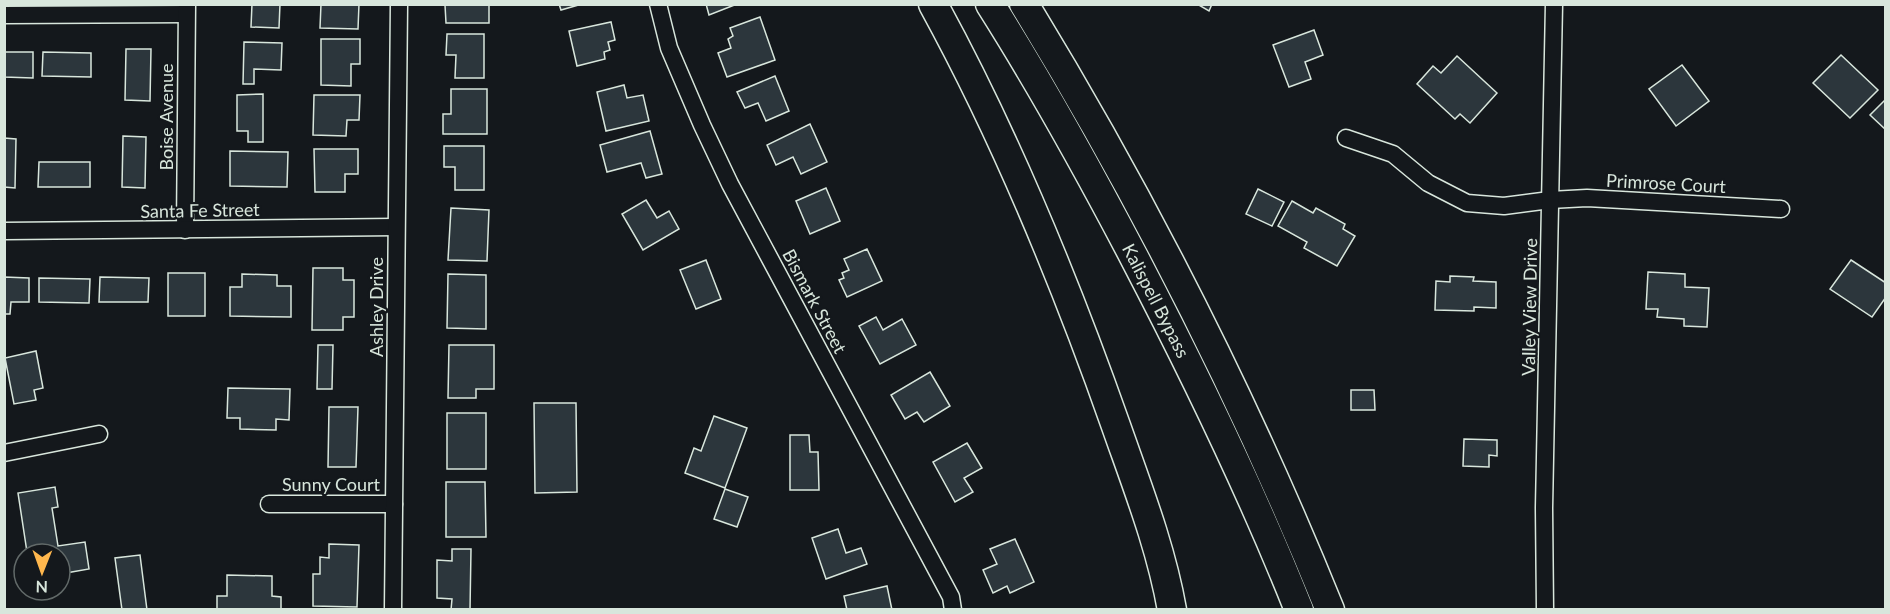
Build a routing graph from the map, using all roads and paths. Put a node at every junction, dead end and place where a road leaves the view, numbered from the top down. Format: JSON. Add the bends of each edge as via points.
{"nodes":[{"id":1,"x":399,"y":4,"type":"edge"},
{"id":2,"x":658,"y":4,"type":"edge"},
{"id":3,"x":933,"y":4,"type":"edge"},
{"id":4,"x":990,"y":4,"type":"edge"},
{"id":5,"x":1024,"y":4,"type":"edge"},
{"id":6,"x":1554,"y":4,"type":"edge"},
{"id":7,"x":186,"y":9,"type":"edge"},
{"id":8,"x":4,"y":15,"type":"edge"},
{"id":9,"x":1346,"y":138,"type":"dead end"},
{"id":10,"x":1550,"y":200,"type":"junction"},
{"id":11,"x":1781,"y":209,"type":"dead end"},
{"id":12,"x":396,"y":227,"type":"junction"},
{"id":13,"x":185,"y":230,"type":"junction"},
{"id":14,"x":4,"y":231,"type":"edge"},
{"id":15,"x":99,"y":434,"type":"dead end"},
{"id":16,"x":4,"y":453,"type":"edge"},
{"id":17,"x":268,"y":504,"type":"dead end"},
{"id":18,"x":394,"y":504,"type":"junction"},
{"id":19,"x":393,"y":609,"type":"edge"},
{"id":20,"x":953,"y":609,"type":"edge"},
{"id":21,"x":1172,"y":609,"type":"edge"},
{"id":22,"x":1299,"y":609,"type":"edge"},
{"id":23,"x":1330,"y":609,"type":"edge"},
{"id":24,"x":1545,"y":609,"type":"edge"}],
"edges":[{"from":1,"to":12,"type":"street","name":"Ashley Drive"},
{"from":2,"to":20,"type":"street","name":"Bismark Street","via":[[669,48],[730,184],[951,597]]},
{"from":3,"to":21,"type":"highway","via":[[1008,153],[1059,273],[1132,471]]},
{"from":4,"to":22,"type":"highway","name":"Kalispell Bypass","via":[[1153,293],[1225,440]]},
{"from":5,"to":23,"type":"highway","name":"Kalispell Bypass","via":[[1107,145],[1179,282],[1262,452]]},
{"from":6,"to":10,"type":"street","name":"Valley View Drive"},
{"from":7,"to":8,"type":"street"},
{"from":7,"to":13,"type":"street","name":"Boise Avenue"},
{"from":9,"to":10,"type":"street","name":"Primrose Court","via":[[1393,154],[1428,183],[1467,203],[1504,206]]},
{"from":10,"to":11,"type":"street","name":"Primrose Court","via":[[1587,198]]},
{"from":10,"to":24,"type":"street","name":"Valley View Drive"},
{"from":12,"to":13,"type":"street","name":"Santa Fe Street"},
{"from":12,"to":18,"type":"street","name":"Ashley Drive"},
{"from":13,"to":14,"type":"street","name":"Santa Fe Street"},
{"from":15,"to":16,"type":"street"},
{"from":17,"to":18,"type":"street","name":"Sunny Court"},
{"from":18,"to":19,"type":"street","name":"Ashley Drive"}]}
